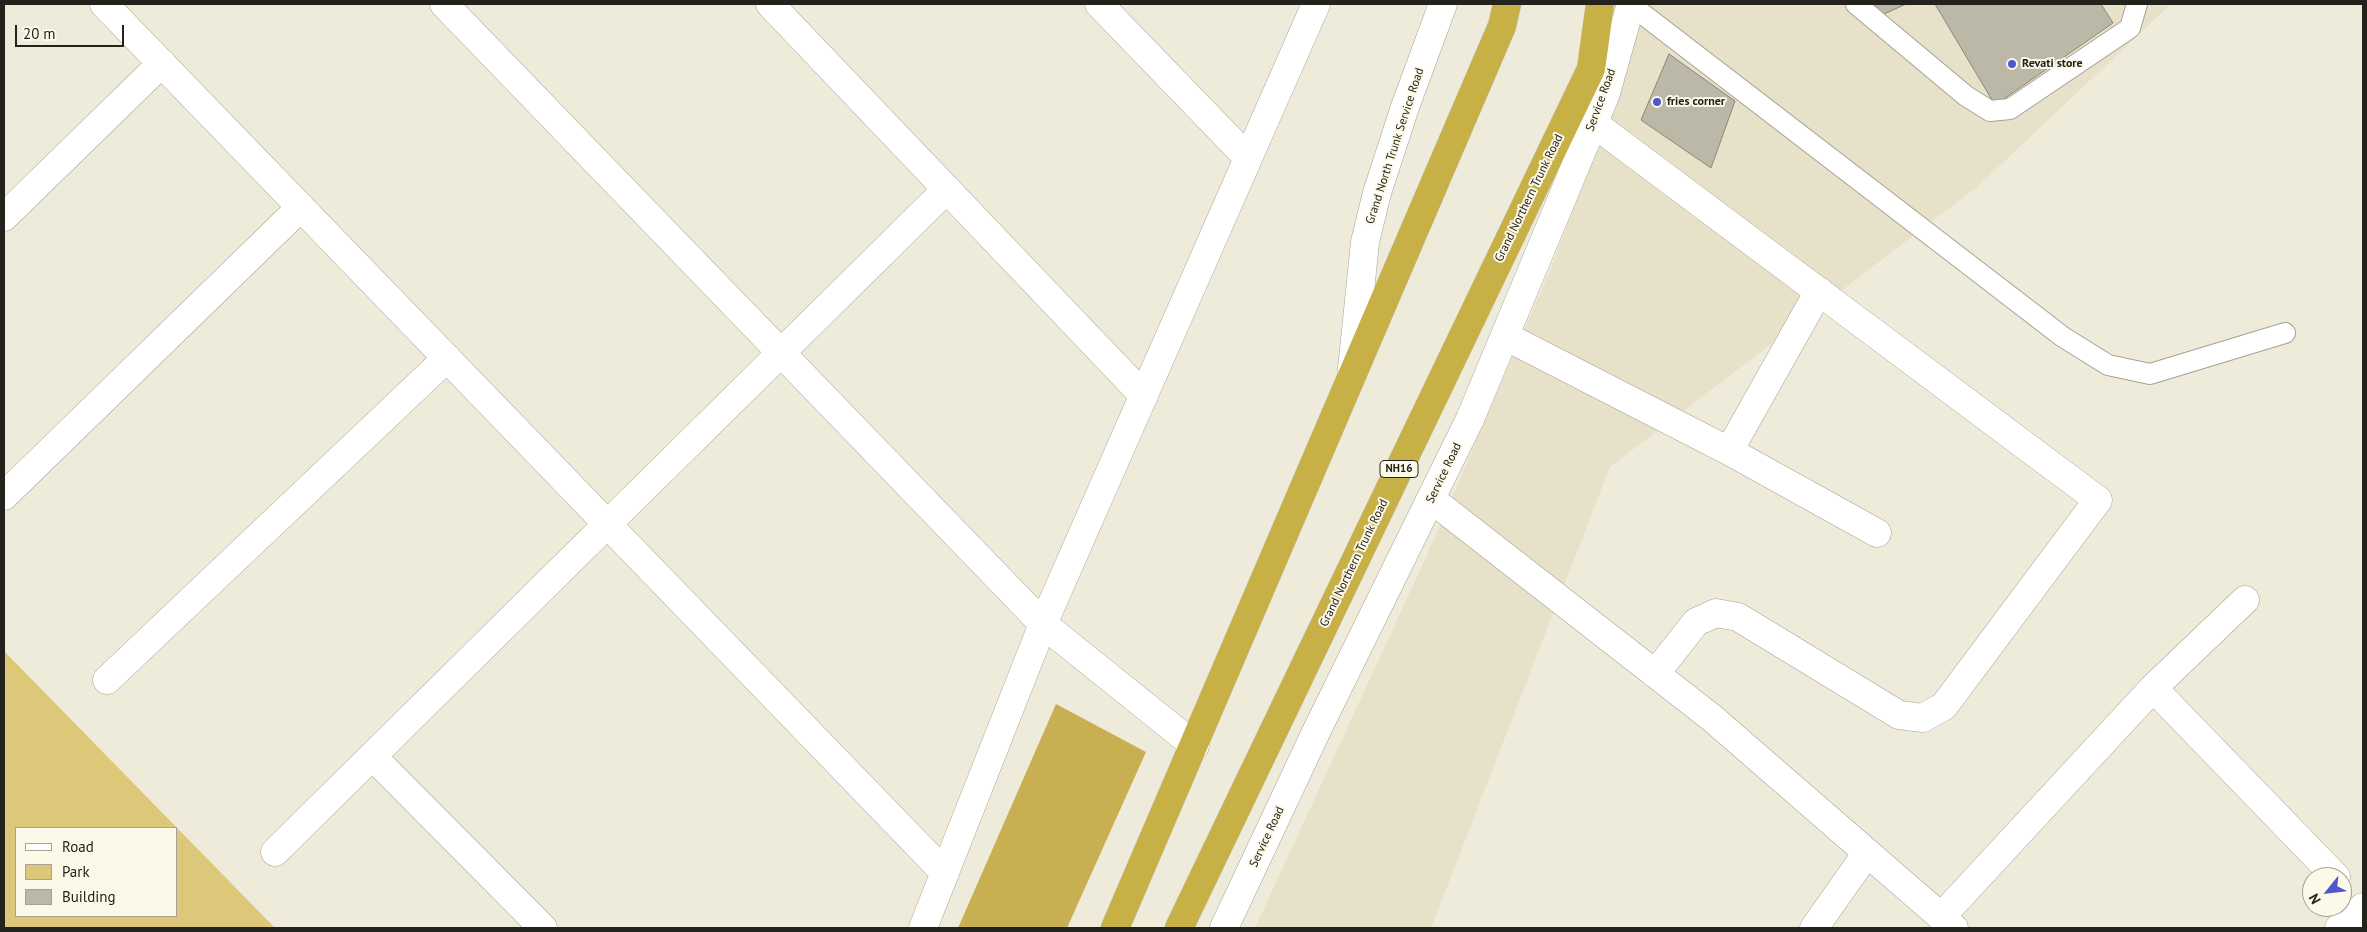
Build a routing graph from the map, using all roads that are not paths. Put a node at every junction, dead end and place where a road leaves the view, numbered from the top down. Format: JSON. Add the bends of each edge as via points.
{"nodes":[{"id":1,"x":104,"y":4,"type":"edge"},
{"id":2,"x":444,"y":4,"type":"edge"},
{"id":3,"x":770,"y":4,"type":"edge"},
{"id":4,"x":1099,"y":4,"type":"edge"},
{"id":5,"x":1316,"y":4,"type":"edge"},
{"id":6,"x":1443,"y":4,"type":"edge"},
{"id":7,"x":1506,"y":4,"type":"edge"},
{"id":8,"x":1600,"y":4,"type":"edge"},
{"id":9,"x":1631,"y":4,"type":"edge"},
{"id":10,"x":1856,"y":4,"type":"edge"},
{"id":11,"x":2137,"y":4,"type":"edge"},
{"id":12,"x":162,"y":63,"type":"junction"},
{"id":13,"x":1593,"y":123,"type":"junction"},
{"id":14,"x":1248,"y":158,"type":"junction"},
{"id":15,"x":946,"y":190,"type":"junction"},
{"id":16,"x":301,"y":207,"type":"junction"},
{"id":17,"x":4,"y":217,"type":"edge"},
{"id":18,"x":1819,"y":291,"type":"junction"},
{"id":19,"x":2285,"y":333,"type":"dead end"},
{"id":20,"x":1505,"y":336,"type":"junction"},
{"id":21,"x":781,"y":353,"type":"junction"},
{"id":22,"x":447,"y":358,"type":"junction"},
{"id":23,"x":1351,"y":381,"type":"junction"},
{"id":24,"x":1144,"y":396,"type":"junction"},
{"id":25,"x":1729,"y":451,"type":"junction"},
{"id":26,"x":4,"y":496,"type":"edge"},
{"id":27,"x":1431,"y":499,"type":"junction"},
{"id":28,"x":608,"y":524,"type":"junction"},
{"id":29,"x":1877,"y":533,"type":"dead end"},
{"id":30,"x":2246,"y":600,"type":"dead end"},
{"id":31,"x":1043,"y":624,"type":"junction"},
{"id":32,"x":1655,"y":674,"type":"junction"},
{"id":33,"x":107,"y":680,"type":"dead end"},
{"id":34,"x":2153,"y":688,"type":"junction"},
{"id":35,"x":1194,"y":746,"type":"junction"},
{"id":36,"x":372,"y":756,"type":"junction"},
{"id":37,"x":275,"y":852,"type":"dead end"},
{"id":38,"x":1867,"y":853,"type":"junction"},
{"id":39,"x":2326,"y":867,"type":"edge"},
{"id":40,"x":945,"y":873,"type":"junction"},
{"id":41,"x":2352,"y":894,"type":"edge"},
{"id":42,"x":2363,"y":906,"type":"edge"},
{"id":43,"x":1948,"y":922,"type":"edge"},
{"id":44,"x":543,"y":928,"type":"edge"},
{"id":45,"x":923,"y":928,"type":"edge"},
{"id":46,"x":1115,"y":928,"type":"edge"},
{"id":47,"x":1179,"y":928,"type":"edge"},
{"id":48,"x":1224,"y":928,"type":"edge"},
{"id":49,"x":1814,"y":928,"type":"edge"},
{"id":50,"x":2339,"y":928,"type":"edge"}],
"edges":[{"from":1,"to":12,"type":"street"},
{"from":2,"to":21,"type":"street"},
{"from":3,"to":15,"type":"street"},
{"from":4,"to":14,"type":"street"},
{"from":5,"to":14,"type":"street"},
{"from":6,"to":23,"type":"street","name":"Grand North Trunk Service Road","via":[[1402,116],[1365,242]]},
{"from":7,"to":23,"type":"highway","via":[[1502,26]]},
{"from":8,"to":47,"type":"highway","name":"Grand Northern Trunk Road","number":"NH16","via":[[1591,69]]},
{"from":9,"to":13,"type":"street","name":"Service Road","via":[[1606,93]]},
{"from":9,"to":19,"type":"lane","via":[[2063,336],[2108,365],[2150,374]]},
{"from":10,"to":11,"type":"lane","via":[[1966,96],[1990,111],[2010,109],[2130,28]]},
{"from":12,"to":16,"type":"street"},
{"from":12,"to":17,"type":"street"},
{"from":13,"to":18,"type":"street"},
{"from":13,"to":20,"type":"street","name":"Service Road"},
{"from":14,"to":24,"type":"street"},
{"from":15,"to":21,"type":"street"},
{"from":15,"to":24,"type":"street"},
{"from":16,"to":22,"type":"street"},
{"from":16,"to":26,"type":"street"},
{"from":18,"to":25,"type":"street"},
{"from":18,"to":32,"type":"street","via":[[2098,500],[1944,706],[1923,718],[1900,715],[1738,617],[1716,613],[1696,622]]},
{"from":20,"to":25,"type":"street"},
{"from":20,"to":27,"type":"street","name":"Service Road"},
{"from":21,"to":28,"type":"street"},
{"from":21,"to":31,"type":"street"},
{"from":22,"to":28,"type":"street"},
{"from":22,"to":33,"type":"street"},
{"from":23,"to":35,"type":"highway"},
{"from":24,"to":31,"type":"street"},
{"from":25,"to":29,"type":"street"},
{"from":27,"to":32,"type":"street"},
{"from":27,"to":48,"type":"street","name":"Service Road"},
{"from":28,"to":36,"type":"street"},
{"from":28,"to":40,"type":"street"},
{"from":30,"to":34,"type":"street"},
{"from":31,"to":35,"type":"street"},
{"from":31,"to":40,"type":"street"},
{"from":32,"to":38,"type":"street","via":[[1712,718]]},
{"from":34,"to":39,"type":"street"},
{"from":34,"to":43,"type":"street"},
{"from":35,"to":46,"type":"highway"},
{"from":36,"to":37,"type":"street"},
{"from":36,"to":44,"type":"street"},
{"from":38,"to":43,"type":"street"},
{"from":38,"to":49,"type":"street"},
{"from":40,"to":45,"type":"street"},
{"from":41,"to":42,"type":"street"},
{"from":42,"to":50,"type":"street"}]}
